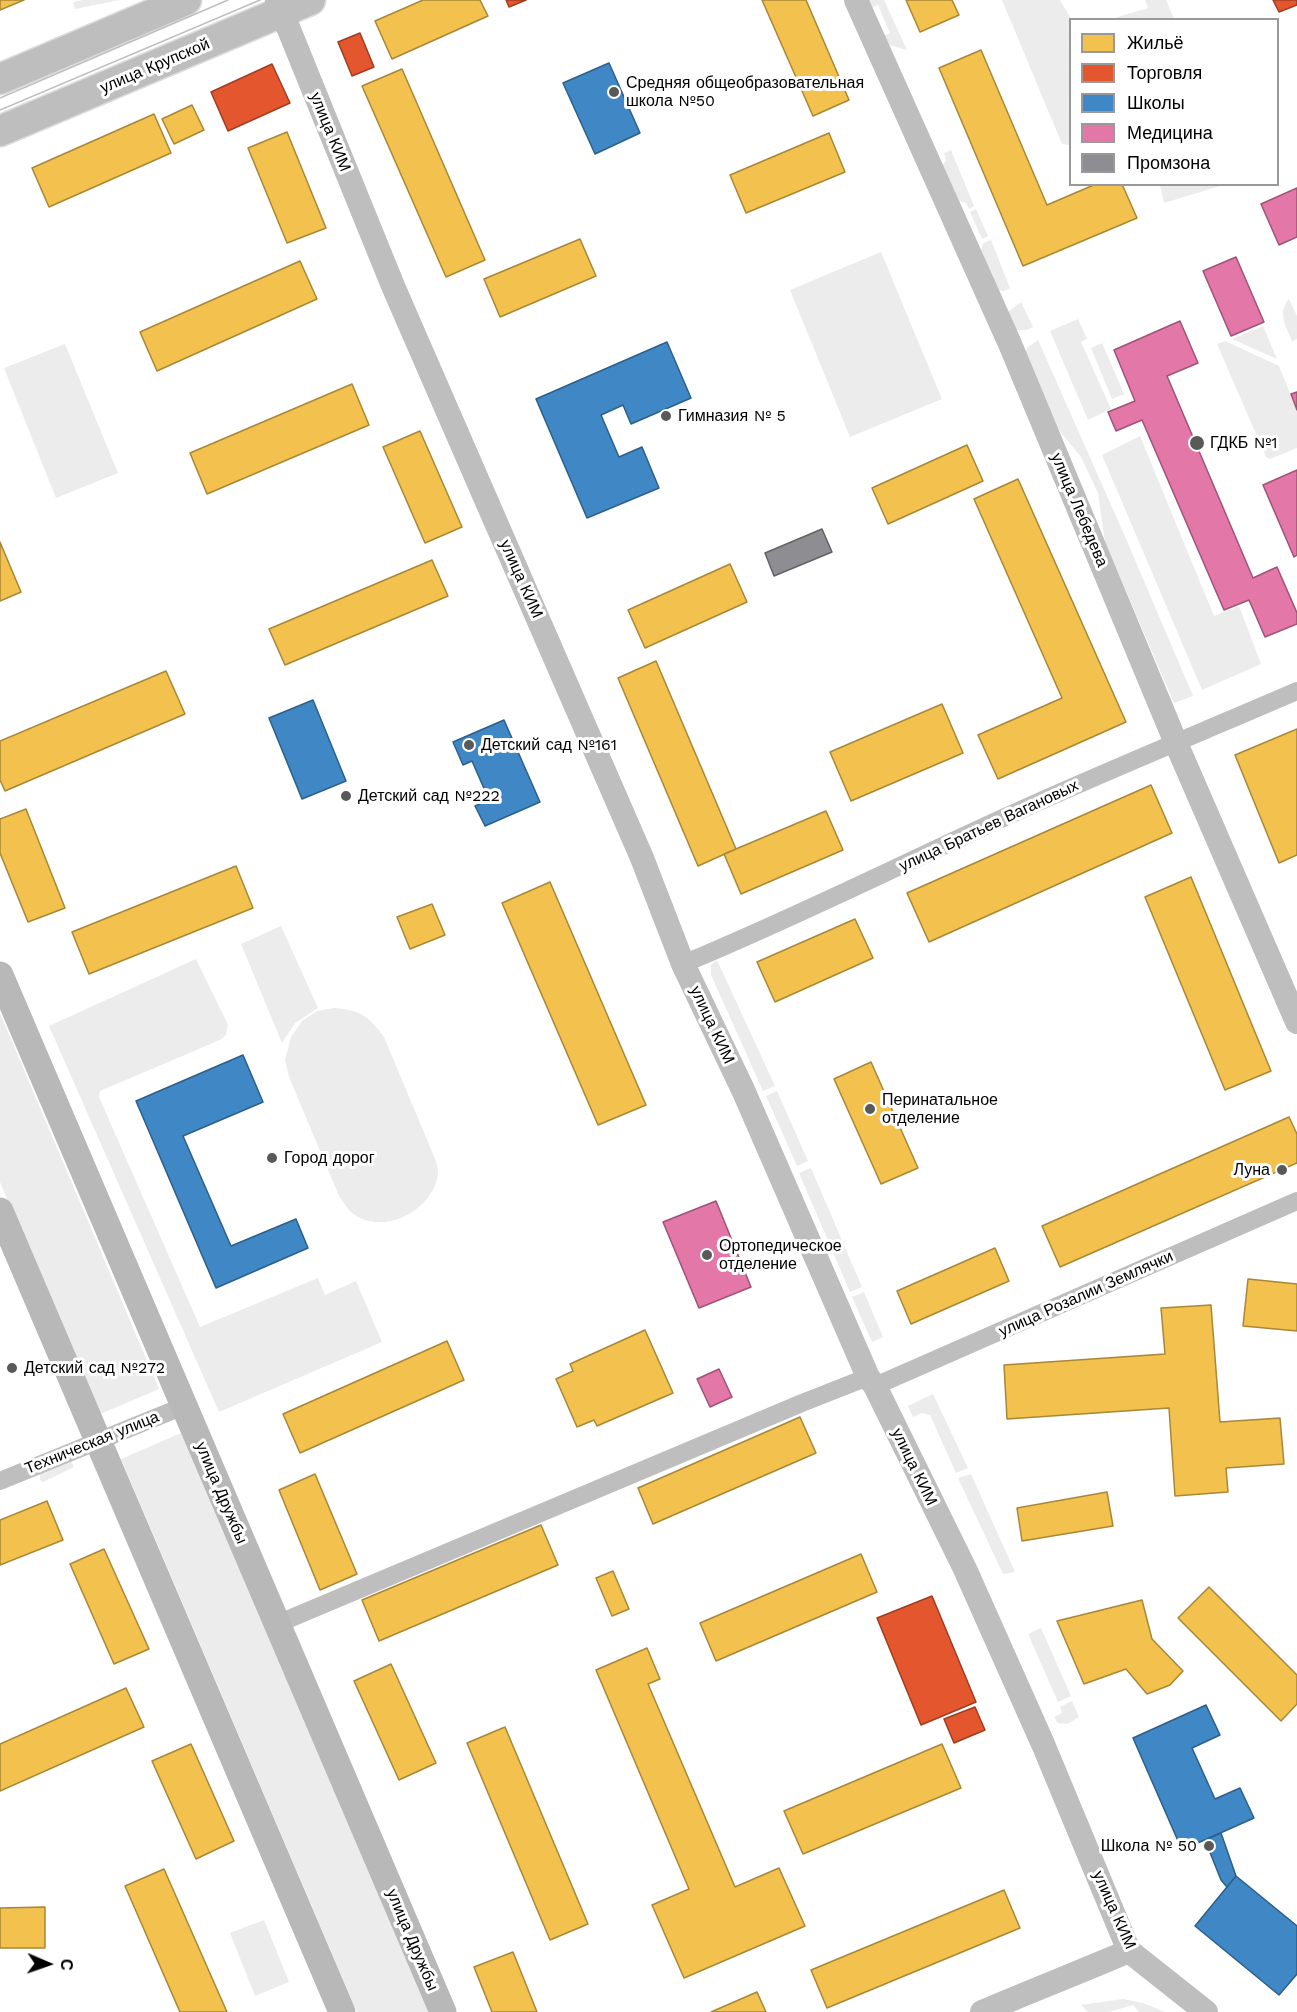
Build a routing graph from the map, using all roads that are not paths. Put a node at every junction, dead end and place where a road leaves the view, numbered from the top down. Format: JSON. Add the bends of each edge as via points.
{"nodes":[{"id":1,"x":310,"y":0,"type":"edge"},
{"id":2,"x":856,"y":0,"type":"edge"},
{"id":3,"x":169,"y":3,"type":"edge"},
{"id":4,"x":280,"y":7,"type":"edge"},
{"id":5,"x":0,"y":79,"type":"edge"},
{"id":6,"x":0,"y":131,"type":"edge"},
{"id":7,"x":1297,"y":691,"type":"edge"},
{"id":8,"x":1176,"y":743,"type":"junction"},
{"id":9,"x":683,"y":964,"type":"junction"},
{"id":10,"x":0,"y":975,"type":"edge"},
{"id":11,"x":1297,"y":1022,"type":"edge"},
{"id":12,"x":1297,"y":1201,"type":"edge"},
{"id":13,"x":0,"y":1211,"type":"edge"},
{"id":14,"x":872,"y":1382,"type":"junction"},
{"id":15,"x":184,"y":1406,"type":"junction"},
{"id":16,"x":98,"y":1441,"type":"junction"},
{"id":17,"x":0,"y":1481,"type":"edge"},
{"id":18,"x":277,"y":1624,"type":"junction"},
{"id":19,"x":1129,"y":1951,"type":"junction"},
{"id":20,"x":342,"y":2012,"type":"edge"},
{"id":21,"x":443,"y":2012,"type":"edge"},
{"id":22,"x":982,"y":2012,"type":"edge"},
{"id":23,"x":1206,"y":2012,"type":"edge"}],
"edges":[{"from":1,"to":4,"type":"main road","name":"улица Крупской"},
{"from":2,"to":8,"type":"street","name":"улица Лебедева","via":[[1010,344]]},
{"from":3,"to":5,"type":"main road"},
{"from":4,"to":6,"type":"main road","name":"улица Крупской"},
{"from":4,"to":9,"type":"street","name":"улица КИМ","via":[[393,285],[642,858]]},
{"from":7,"to":8,"type":"street","name":"улица Братьев Вагановых"},
{"from":8,"to":9,"type":"street","name":"улица Братьев Вагановых"},
{"from":8,"to":11,"type":"street","name":"улица Лебедева"},
{"from":9,"to":14,"type":"street","name":"улица КИМ"},
{"from":10,"to":15,"type":"main road","name":"улица Дружбы"},
{"from":12,"to":14,"type":"street","name":"улица Розалии Землячки"},
{"from":13,"to":16,"type":"main road"},
{"from":14,"to":18,"type":"street","name":"улица Розалии Землячки","via":[[802,1402]]},
{"from":14,"to":19,"type":"street","name":"улица КИМ","via":[[965,1569],[1044,1744]]},
{"from":15,"to":16,"type":"street","name":"Техническая улица"},
{"from":15,"to":18,"type":"main road","name":"улица Дружбы"},
{"from":16,"to":17,"type":"street","name":"Техническая улица"},
{"from":16,"to":20,"type":"main road"},
{"from":18,"to":21,"type":"main road","name":"улица Дружбы"},
{"from":19,"to":22,"type":"street"},
{"from":19,"to":23,"type":"street","name":"улица КИМ"}]}
